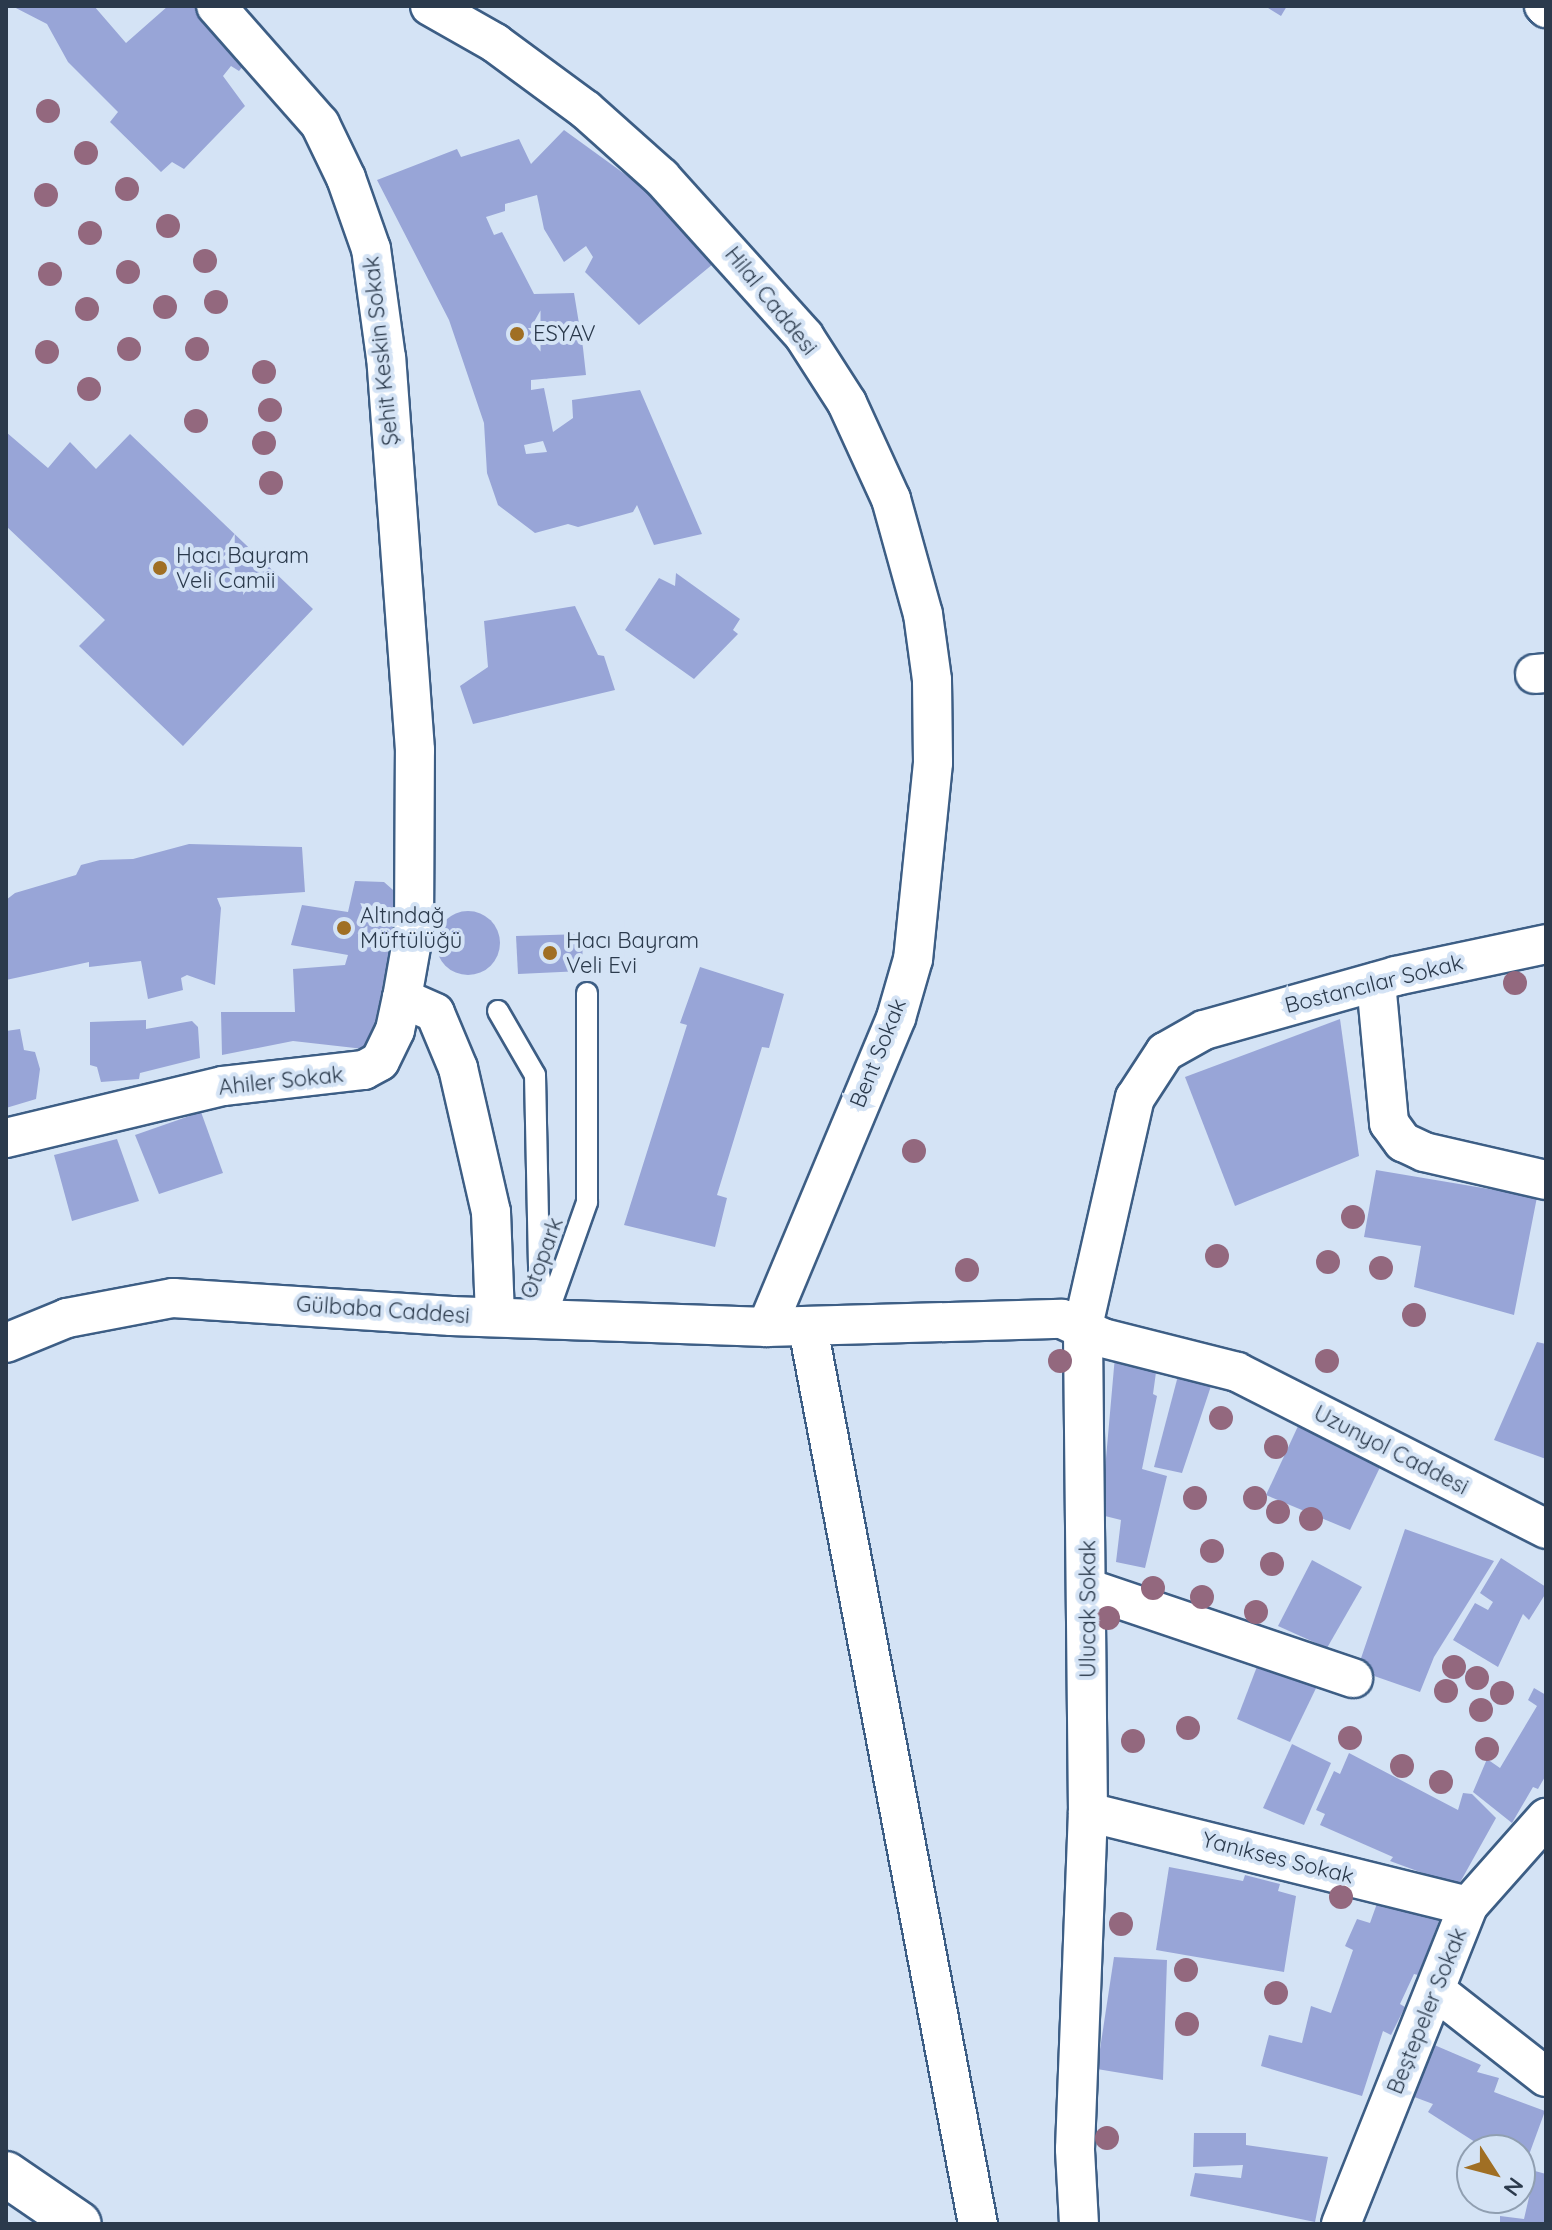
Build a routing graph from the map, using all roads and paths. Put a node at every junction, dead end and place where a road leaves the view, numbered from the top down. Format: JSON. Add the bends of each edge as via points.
{"nodes":[{"id":1,"x":216,"y":6,"type":"edge"},
{"id":2,"x":430,"y":6,"type":"edge"},
{"id":3,"x":404,"y":600,"type":"joint"},
{"id":4,"x":933,"y":763,"type":"joint"},
{"id":5,"x":1546,"y":944,"type":"edge"},
{"id":6,"x":1376,"y":982,"type":"junction"},
{"id":7,"x":587,"y":993,"type":"dead end"},
{"id":8,"x":402,"y":998,"type":"junction"},
{"id":9,"x":498,"y":1011,"type":"dead end"},
{"id":10,"x":1204,"y":1030,"type":"joint"},
{"id":11,"x":6,"y":1138,"type":"edge"},
{"id":12,"x":1546,"y":1180,"type":"edge"},
{"id":13,"x":495,"y":1317,"type":"junction"},
{"id":14,"x":546,"y":1318,"type":"junction"},
{"id":15,"x":1083,"y":1326,"type":"junction"},
{"id":16,"x":767,"y":1327,"type":"junction"},
{"id":17,"x":808,"y":1328,"type":"junction"},
{"id":18,"x":6,"y":1343,"type":"edge"},
{"id":19,"x":1546,"y":1529,"type":"edge"},
{"id":20,"x":1087,"y":1588,"type":"junction"},
{"id":21,"x":1353,"y":1678,"type":"dead end"},
{"id":22,"x":1088,"y":1812,"type":"junction"},
{"id":23,"x":1546,"y":1818,"type":"edge"},
{"id":24,"x":1468,"y":1906,"type":"junction"},
{"id":25,"x":1435,"y":1990,"type":"junction"},
{"id":26,"x":1546,"y":2077,"type":"edge"},
{"id":27,"x":6,"y":2174,"type":"edge"},
{"id":28,"x":79,"y":2224,"type":"edge"},
{"id":29,"x":978,"y":2224,"type":"edge"},
{"id":30,"x":1079,"y":2224,"type":"edge"},
{"id":31,"x":1341,"y":2224,"type":"edge"}],
"edges":[{"from":1,"to":3,"type":"street","name":"Şehit Keskin Sokak","via":[[320,124],[371,249],[386,358]]},
{"from":2,"to":4,"type":"street","name":"Hilal Caddesi","via":[[495,43],[586,110],[661,177],[804,336],[847,403],[902,536],[923,614],[932,680]]},
{"from":3,"to":8,"type":"street","name":"Ahiler Sokak","via":[[415,750],[410,791],[414,930]]},
{"from":4,"to":16,"type":"street","name":"Bent Sokak","via":[[913,959],[896,1018]]},
{"from":5,"to":6,"type":"street","name":"Bostancılar Sokak"},
{"from":6,"to":10,"type":"street","name":"Bostancılar Sokak"},
{"from":6,"to":12,"type":"street","via":[[1389,1123],[1403,1142],[1424,1152]]},
{"from":7,"to":14,"type":"lane","name":"Otopark","via":[[587,1202]]},
{"from":8,"to":11,"type":"street","name":"Ahiler Sokak","via":[[380,1061],[364,1070],[223,1086]]},
{"from":8,"to":13,"type":"street","via":[[435,1013],[458,1068],[491,1212]]},
{"from":9,"to":14,"type":"lane","name":"Otopark","via":[[535,1075],[539,1273]]},
{"from":10,"to":15,"type":"street","name":"Ulucak Sokak","via":[[1165,1052],[1135,1098]]},
{"from":13,"to":14,"type":"street","name":"Gülbaba Caddesi"},
{"from":13,"to":18,"type":"street","name":"Gülbaba Caddesi","via":[[173,1298],[67,1318]]},
{"from":14,"to":16,"type":"street","name":"Gülbaba Caddesi"},
{"from":15,"to":17,"type":"street","name":"Gülbaba Caddesi","via":[[1062,1319]]},
{"from":15,"to":19,"type":"street","name":"Uzunyol Caddesi","via":[[1103,1338],[1237,1372]]},
{"from":15,"to":20,"type":"street","name":"Ulucak Sokak"},
{"from":16,"to":17,"type":"street","name":"Gülbaba Caddesi"},
{"from":17,"to":29,"type":"street"},
{"from":20,"to":21,"type":"street"},
{"from":20,"to":22,"type":"street","name":"Ulucak Sokak"},
{"from":22,"to":24,"type":"street","name":"Yanıkses Sokak"},
{"from":22,"to":30,"type":"street","name":"Ulucak Sokak","via":[[1075,2149]]},
{"from":23,"to":24,"type":"street","name":"Beştepeler Sokak"},
{"from":24,"to":25,"type":"street","name":"Beştepeler Sokak"},
{"from":25,"to":26,"type":"street"},
{"from":25,"to":31,"type":"street","name":"Beştepeler Sokak"},
{"from":27,"to":28,"type":"main road"}]}
